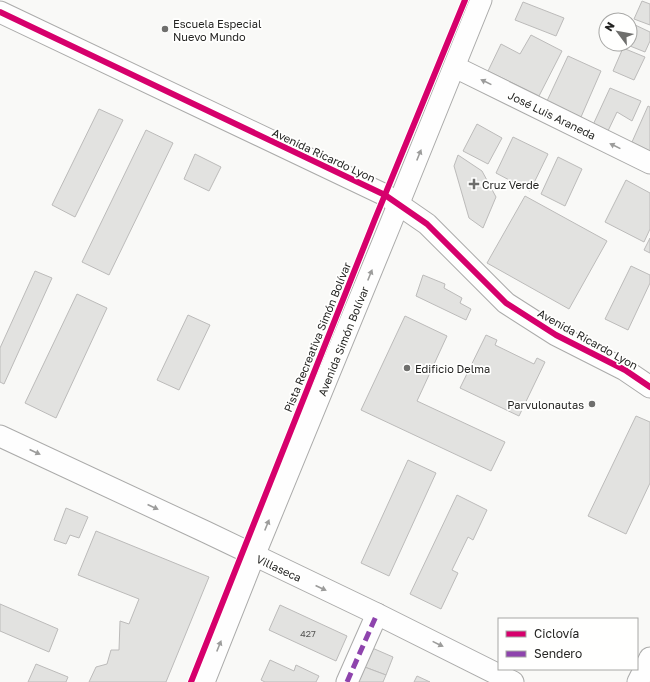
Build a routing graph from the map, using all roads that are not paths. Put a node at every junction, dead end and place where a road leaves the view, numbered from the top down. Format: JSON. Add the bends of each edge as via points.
{"nodes":[{"id":1,"x":480,"y":0,"type":"edge"},
{"id":2,"x":0,"y":12,"type":"edge"},
{"id":3,"x":455,"y":67,"type":"junction"},
{"id":4,"x":650,"y":163,"type":"edge"},
{"id":5,"x":399,"y":203,"type":"junction"},
{"id":6,"x":650,"y":387,"type":"edge"},
{"id":7,"x":2,"y":443,"type":"edge"},
{"id":8,"x":254,"y":556,"type":"junction"},
{"id":9,"x":377,"y":614,"type":"junction"},
{"id":10,"x":650,"y":658,"type":"edge"},
{"id":11,"x":204,"y":682,"type":"edge"},
{"id":12,"x":346,"y":682,"type":"edge"},
{"id":13,"x":514,"y":682,"type":"edge"},
{"id":14,"x":638,"y":682,"type":"edge"}],
"edges":[{"from":1,"to":3,"type":"street","name":"Avenida Simón Bolívar"},
{"from":2,"to":5,"type":"street","name":"Avenida Ricardo Lyon"},
{"from":4,"to":3,"type":"street","name":"José Luis Araneda","one_way":true},
{"from":5,"to":3,"type":"street","name":"Avenida Simón Bolívar","one_way":true},
{"from":5,"to":6,"type":"street","name":"Avenida Ricardo Lyon","via":[[427,224],[506,303],[556,335],[625,370]]},
{"from":8,"to":5,"type":"street","name":"Avenida Simón Bolívar","one_way":true},
{"from":7,"to":8,"type":"street","name":"Villaseca","one_way":true,"via":[[206,532]]},
{"from":8,"to":9,"type":"street","name":"Villaseca","one_way":true},
{"from":11,"to":8,"type":"street","name":"Avenida Simón Bolívar","one_way":true},
{"from":9,"to":12,"type":"street"},
{"from":9,"to":13,"type":"street","name":"Villaseca","one_way":true},
{"from":10,"to":14,"type":"street"}]}
